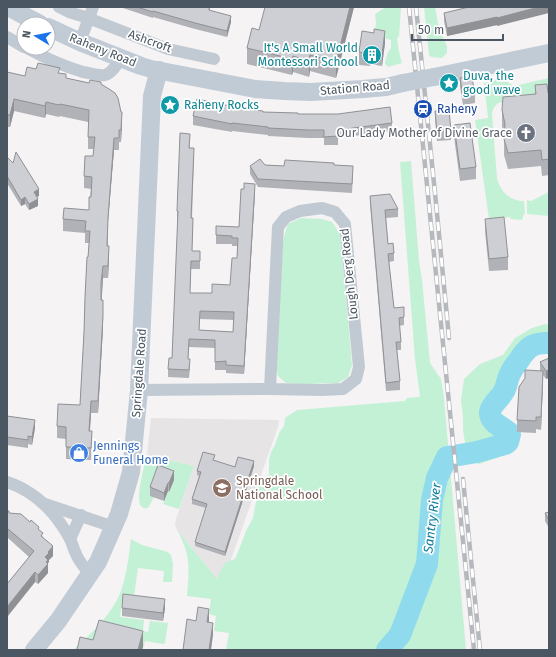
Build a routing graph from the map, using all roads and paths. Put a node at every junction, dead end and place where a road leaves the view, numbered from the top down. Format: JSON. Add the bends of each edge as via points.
{"nodes":[{"id":1,"x":8,"y":7,"type":"edge"},
{"id":2,"x":59,"y":7,"type":"edge"},
{"id":3,"x":90,"y":12,"type":"edge"},
{"id":4,"x":25,"y":16,"type":"edge"},
{"id":5,"x":56,"y":32,"type":"edge"},
{"id":6,"x":7,"y":37,"type":"edge"},
{"id":7,"x":16,"y":42,"type":"edge"},
{"id":8,"x":80,"y":42,"type":"junction"},
{"id":9,"x":549,"y":53,"type":"edge"},
{"id":10,"x":42,"y":56,"type":"edge"},
{"id":11,"x":121,"y":58,"type":"junction"},
{"id":12,"x":214,"y":59,"type":"dead end"},
{"id":13,"x":159,"y":70,"type":"junction"},
{"id":14,"x":270,"y":389,"type":"junction"},
{"id":15,"x":139,"y":390,"type":"junction"},
{"id":16,"x":7,"y":482,"type":"edge"},
{"id":17,"x":43,"y":503,"type":"junction"},
{"id":18,"x":81,"y":515,"type":"junction"},
{"id":19,"x":114,"y":527,"type":"junction"},
{"id":20,"x":70,"y":539,"type":"junction"},
{"id":21,"x":90,"y":574,"type":"junction"},
{"id":22,"x":34,"y":650,"type":"edge"}],
"edges":[{"from":1,"to":4,"type":"street"},
{"from":2,"to":3,"type":"street","name":"Ashcroft","via":[[69,12]]},
{"from":3,"to":8,"type":"street"},
{"from":3,"to":12,"type":"street","name":"Ashcroft","via":[[168,49]]},
{"from":5,"to":8,"type":"street","name":"Raheny Road"},
{"from":6,"to":7,"type":"street"},
{"from":8,"to":11,"type":"street","name":"Raheny Road"},
{"from":9,"to":13,"type":"street","name":"Station Road","bridge":true,"via":[[386,87],[311,92],[248,88]]},
{"from":10,"to":11,"type":"street","via":[[70,68],[99,75],[106,75],[112,71]]},
{"from":11,"to":13,"type":"street","name":"Raheny Road"},
{"from":13,"to":15,"type":"street","name":"Springdale Road","via":[[152,96]]},
{"from":14,"to":14,"type":"street","name":"Lough Derg Road","via":[[343,389],[356,379],[359,367],[344,224],[335,212],[322,208],[300,211],[286,217],[278,227]]},
{"from":14,"to":15,"type":"street","name":"Lough Derg Road"},
{"from":15,"to":19,"type":"street","name":"Springdale Road","via":[[131,472]]},
{"from":16,"to":17,"type":"street"},
{"from":17,"to":18,"type":"street"},
{"from":17,"to":20,"type":"street"},
{"from":18,"to":19,"type":"street"},
{"from":18,"to":20,"type":"street"},
{"from":19,"to":21,"type":"street","name":"Springdale Road"},
{"from":20,"to":21,"type":"street","via":[[80,561]]},
{"from":21,"to":22,"type":"street","name":"Springdale Road","via":[[58,621]]}]}
